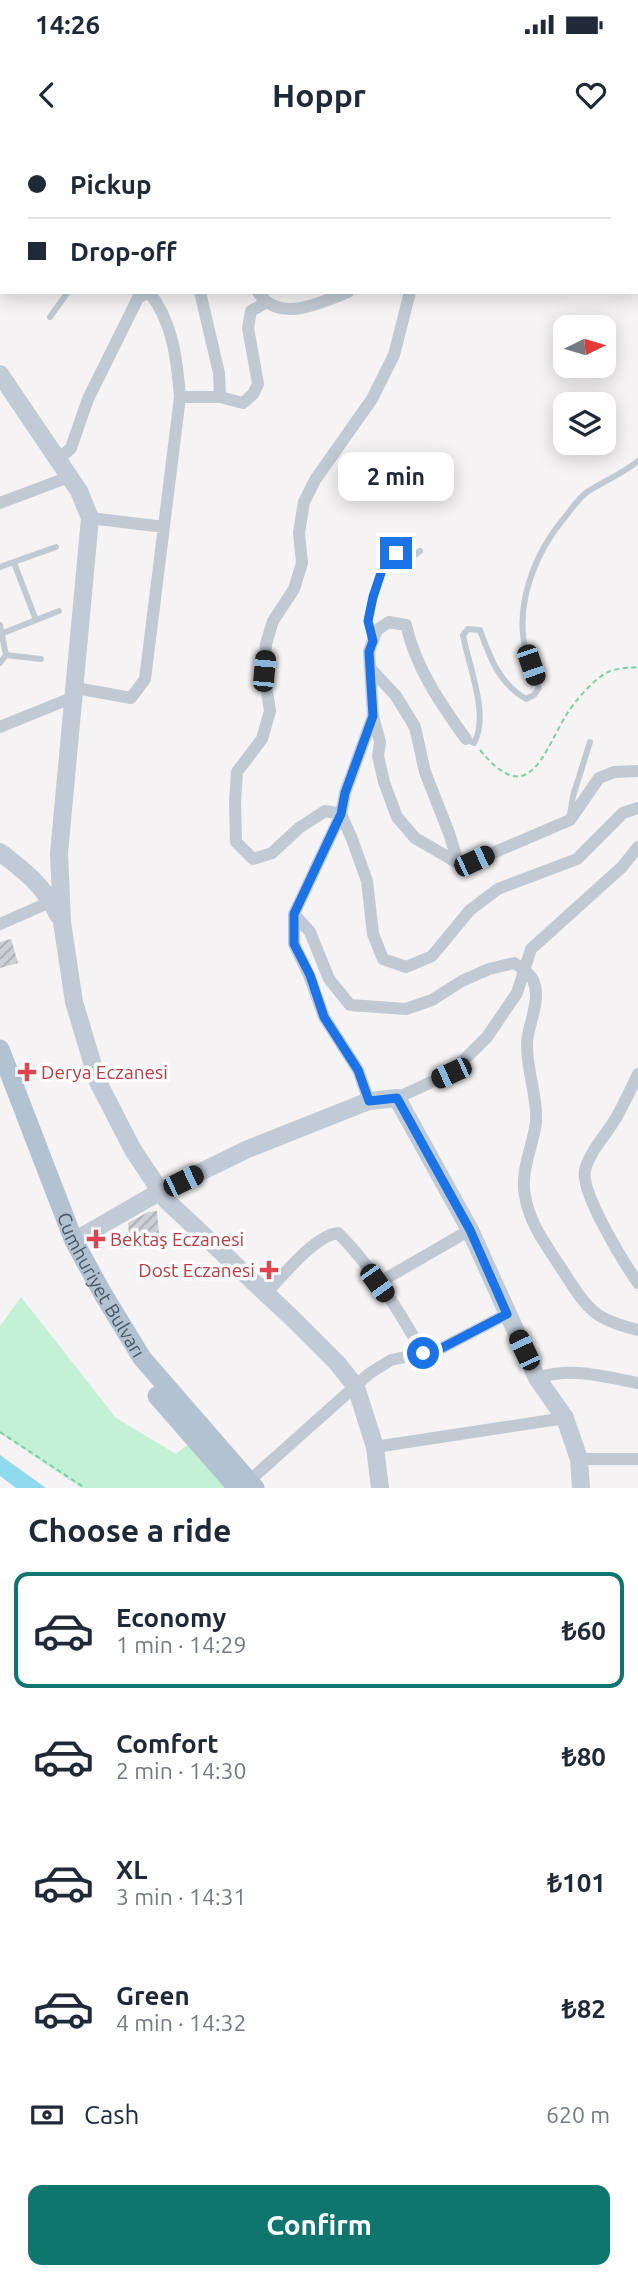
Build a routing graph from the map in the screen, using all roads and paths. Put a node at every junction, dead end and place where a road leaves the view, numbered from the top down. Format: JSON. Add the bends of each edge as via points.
{"nodes":[{"id":1,"x":67,"y":294,"type":"edge"},
{"id":2,"x":145,"y":294,"type":"edge"},
{"id":3,"x":151,"y":294,"type":"edge"},
{"id":4,"x":200,"y":294,"type":"edge"},
{"id":5,"x":342,"y":294,"type":"edge"},
{"id":6,"x":409,"y":294,"type":"edge"},
{"id":7,"x":262,"y":298,"type":"edge"},
{"id":8,"x":50,"y":317,"type":"dead end"},
{"id":9,"x":0,"y":374,"type":"edge"},
{"id":10,"x":180,"y":397,"type":"junction"},
{"id":11,"x":220,"y":397,"type":"junction"},
{"id":12,"x":58,"y":460,"type":"junction"},
{"id":13,"x":638,"y":461,"type":"edge"},
{"id":14,"x":69,"y":477,"type":"junction"},
{"id":15,"x":0,"y":503,"type":"edge"},
{"id":16,"x":90,"y":518,"type":"junction"},
{"id":17,"x":164,"y":527,"type":"junction"},
{"id":18,"x":56,"y":547,"type":"dead end"},
{"id":19,"x":420,"y":551,"type":"dead end"},
{"id":20,"x":14,"y":563,"type":"junction"},
{"id":21,"x":0,"y":567,"type":"edge"},
{"id":22,"x":59,"y":611,"type":"dead end"},
{"id":23,"x":36,"y":620,"type":"junction"},
{"id":24,"x":0,"y":625,"type":"edge"},
{"id":25,"x":3,"y":633,"type":"junction"},
{"id":26,"x":373,"y":641,"type":"junction"},
{"id":27,"x":6,"y":655,"type":"junction"},
{"id":28,"x":41,"y":659,"type":"dead end"},
{"id":29,"x":0,"y":663,"type":"edge"},
{"id":30,"x":638,"y":667,"type":"edge"},
{"id":31,"x":372,"y":670,"type":"junction"},
{"id":32,"x":75,"y":693,"type":"junction"},
{"id":33,"x":373,"y":716,"type":"junction"},
{"id":34,"x":0,"y":727,"type":"edge"},
{"id":35,"x":470,"y":741,"type":"junction"},
{"id":36,"x":590,"y":742,"type":"dead end"},
{"id":37,"x":638,"y":771,"type":"edge"},
{"id":38,"x":638,"y":808,"type":"edge"},
{"id":39,"x":341,"y":814,"type":"junction"},
{"id":40,"x":570,"y":820,"type":"junction"},
{"id":41,"x":638,"y":847,"type":"edge"},
{"id":42,"x":0,"y":852,"type":"edge"},
{"id":43,"x":458,"y":863,"type":"junction"},
{"id":44,"x":56,"y":900,"type":"junction"},
{"id":45,"x":294,"y":914,"type":"junction"},
{"id":46,"x":0,"y":924,"type":"edge"},
{"id":47,"x":524,"y":970,"type":"junction"},
{"id":48,"x":2,"y":1072,"type":"edge"},
{"id":49,"x":638,"y":1074,"type":"edge"},
{"id":50,"x":397,"y":1098,"type":"junction"},
{"id":51,"x":369,"y":1101,"type":"junction"},
{"id":52,"x":161,"y":1191,"type":"junction"},
{"id":53,"x":470,"y":1230,"type":"junction"},
{"id":54,"x":74,"y":1241,"type":"junction"},
{"id":55,"x":377,"y":1283,"type":"junction"},
{"id":56,"x":638,"y":1283,"type":"edge"},
{"id":57,"x":266,"y":1293,"type":"junction"},
{"id":58,"x":507,"y":1314,"type":"junction"},
{"id":59,"x":638,"y":1331,"type":"edge"},
{"id":60,"x":423,"y":1353,"type":"junction"},
{"id":61,"x":537,"y":1378,"type":"junction"},
{"id":62,"x":638,"y":1383,"type":"edge"},
{"id":63,"x":356,"y":1387,"type":"junction"},
{"id":64,"x":565,"y":1418,"type":"junction"},
{"id":65,"x":0,"y":1432,"type":"edge"},
{"id":66,"x":375,"y":1447,"type":"junction"},
{"id":67,"x":579,"y":1459,"type":"junction"},
{"id":68,"x":638,"y":1459,"type":"edge"},
{"id":69,"x":247,"y":1486,"type":"edge"},
{"id":70,"x":85,"y":1488,"type":"edge"},
{"id":71,"x":380,"y":1488,"type":"edge"},
{"id":72,"x":581,"y":1488,"type":"edge"}],
"edges":[{"from":1,"to":8,"type":"lane"},
{"from":2,"to":12,"type":"street","via":[[138,298],[88,399],[71,448]]},
{"from":3,"to":10,"type":"street","via":[[160,305],[177,353]]},
{"from":4,"to":11,"type":"street"},
{"from":5,"to":7,"type":"street","via":[[300,309],[277,308]]},
{"from":6,"to":39,"type":"street","via":[[394,355],[372,399],[304,502],[299,533],[302,563],[266,644],[264,671],[270,710],[262,739],[237,772],[236,842],[253,859],[272,853],[325,811]]},
{"from":7,"to":11,"type":"street","via":[[251,311],[248,328],[258,384],[243,402]]},
{"from":9,"to":12,"type":"street"},
{"from":10,"to":11,"type":"street"},
{"from":10,"to":17,"type":"street"},
{"from":12,"to":14,"type":"street"},
{"from":13,"to":35,"type":"lane","via":[[585,493],[540,556],[524,596],[523,619],[526,651],[539,688],[534,695],[526,699],[515,692],[493,667],[480,630],[468,629],[463,635],[475,675],[478,707],[479,734]]},
{"from":14,"to":15,"type":"street"},
{"from":14,"to":16,"type":"street"},
{"from":16,"to":17,"type":"street"},
{"from":16,"to":32,"type":"street"},
{"from":17,"to":32,"type":"street","via":[[145,679],[131,698]]},
{"from":18,"to":20,"type":"lane"},
{"from":19,"to":26,"type":"lane","via":[[412,557],[396,553],[384,564],[368,621]]},
{"from":20,"to":21,"type":"lane"},
{"from":20,"to":23,"type":"lane"},
{"from":22,"to":23,"type":"lane"},
{"from":23,"to":25,"type":"lane"},
{"from":24,"to":25,"type":"lane"},
{"from":25,"to":27,"type":"lane"},
{"from":26,"to":31,"type":"street","via":[[369,652]]},
{"from":26,"to":35,"type":"street","via":[[377,630],[389,622],[406,625],[422,672]]},
{"from":27,"to":28,"type":"lane"},
{"from":27,"to":29,"type":"lane"},
{"from":30,"to":35,"type":"path","via":[[607,672],[588,689],[566,715],[538,766],[525,775],[508,774]]},
{"from":31,"to":33,"type":"street"},
{"from":31,"to":43,"type":"street","via":[[396,696],[415,727],[425,772]]},
{"from":32,"to":34,"type":"street"},
{"from":32,"to":44,"type":"street"},
{"from":33,"to":39,"type":"street"},
{"from":33,"to":43,"type":"street","via":[[384,782],[397,817],[415,838]]},
{"from":36,"to":40,"type":"lane"},
{"from":37,"to":40,"type":"street","via":[[599,778]]},
{"from":38,"to":39,"type":"street","via":[[623,813],[577,859],[498,889],[470,910],[432,956],[406,967],[383,959],[373,933],[367,881]]},
{"from":39,"to":45,"type":"street"},
{"from":40,"to":43,"type":"street","via":[[474,861]]},
{"from":41,"to":47,"type":"street","via":[[531,949]]},
{"from":42,"to":44,"type":"street"},
{"from":44,"to":46,"type":"street"},
{"from":44,"to":52,"type":"street","via":[[74,1002],[98,1082],[133,1150]]},
{"from":45,"to":47,"type":"street","via":[[310,932],[329,979],[349,1005],[406,1009],[489,969],[514,963]]},
{"from":45,"to":51,"type":"street","via":[[294,944],[324,1017],[358,1070]]},
{"from":47,"to":50,"type":"street","via":[[517,993],[494,1026],[451,1073]]},
{"from":47,"to":59,"type":"street","via":[[533,981],[536,997],[527,1044],[536,1123],[525,1165],[524,1195],[535,1229],[588,1309],[610,1323]]},
{"from":48,"to":54,"type":"main road","name":"Cumhuriyet Bulvarı"},
{"from":48,"to":69,"type":"main road","name":"Cumhuriyet Bulvarı","via":[[59,1232],[132,1366]]},
{"from":49,"to":56,"type":"street","via":[[584,1173],[594,1207]]},
{"from":50,"to":51,"type":"street"},
{"from":50,"to":53,"type":"street"},
{"from":51,"to":52,"type":"street","via":[[248,1149]]},
{"from":52,"to":54,"type":"street"},
{"from":52,"to":57,"type":"street"},
{"from":53,"to":55,"type":"street"},
{"from":53,"to":58,"type":"street"},
{"from":54,"to":69,"type":"main road","name":"Cumhuriyet Bulvarı","via":[[142,1358]]},
{"from":55,"to":57,"type":"street","via":[[338,1233],[317,1242]]},
{"from":55,"to":60,"type":"street"},
{"from":57,"to":63,"type":"street"},
{"from":58,"to":60,"type":"street","via":[[438,1350]]},
{"from":58,"to":61,"type":"street"},
{"from":60,"to":63,"type":"street","via":[[391,1360]]},
{"from":61,"to":62,"type":"street","via":[[579,1372]]},
{"from":61,"to":64,"type":"street"},
{"from":63,"to":66,"type":"street"},
{"from":63,"to":69,"type":"street"},
{"from":64,"to":66,"type":"street"},
{"from":64,"to":67,"type":"street"},
{"from":65,"to":70,"type":"path"},
{"from":66,"to":71,"type":"street"},
{"from":67,"to":68,"type":"street"},
{"from":67,"to":72,"type":"street"}]}
